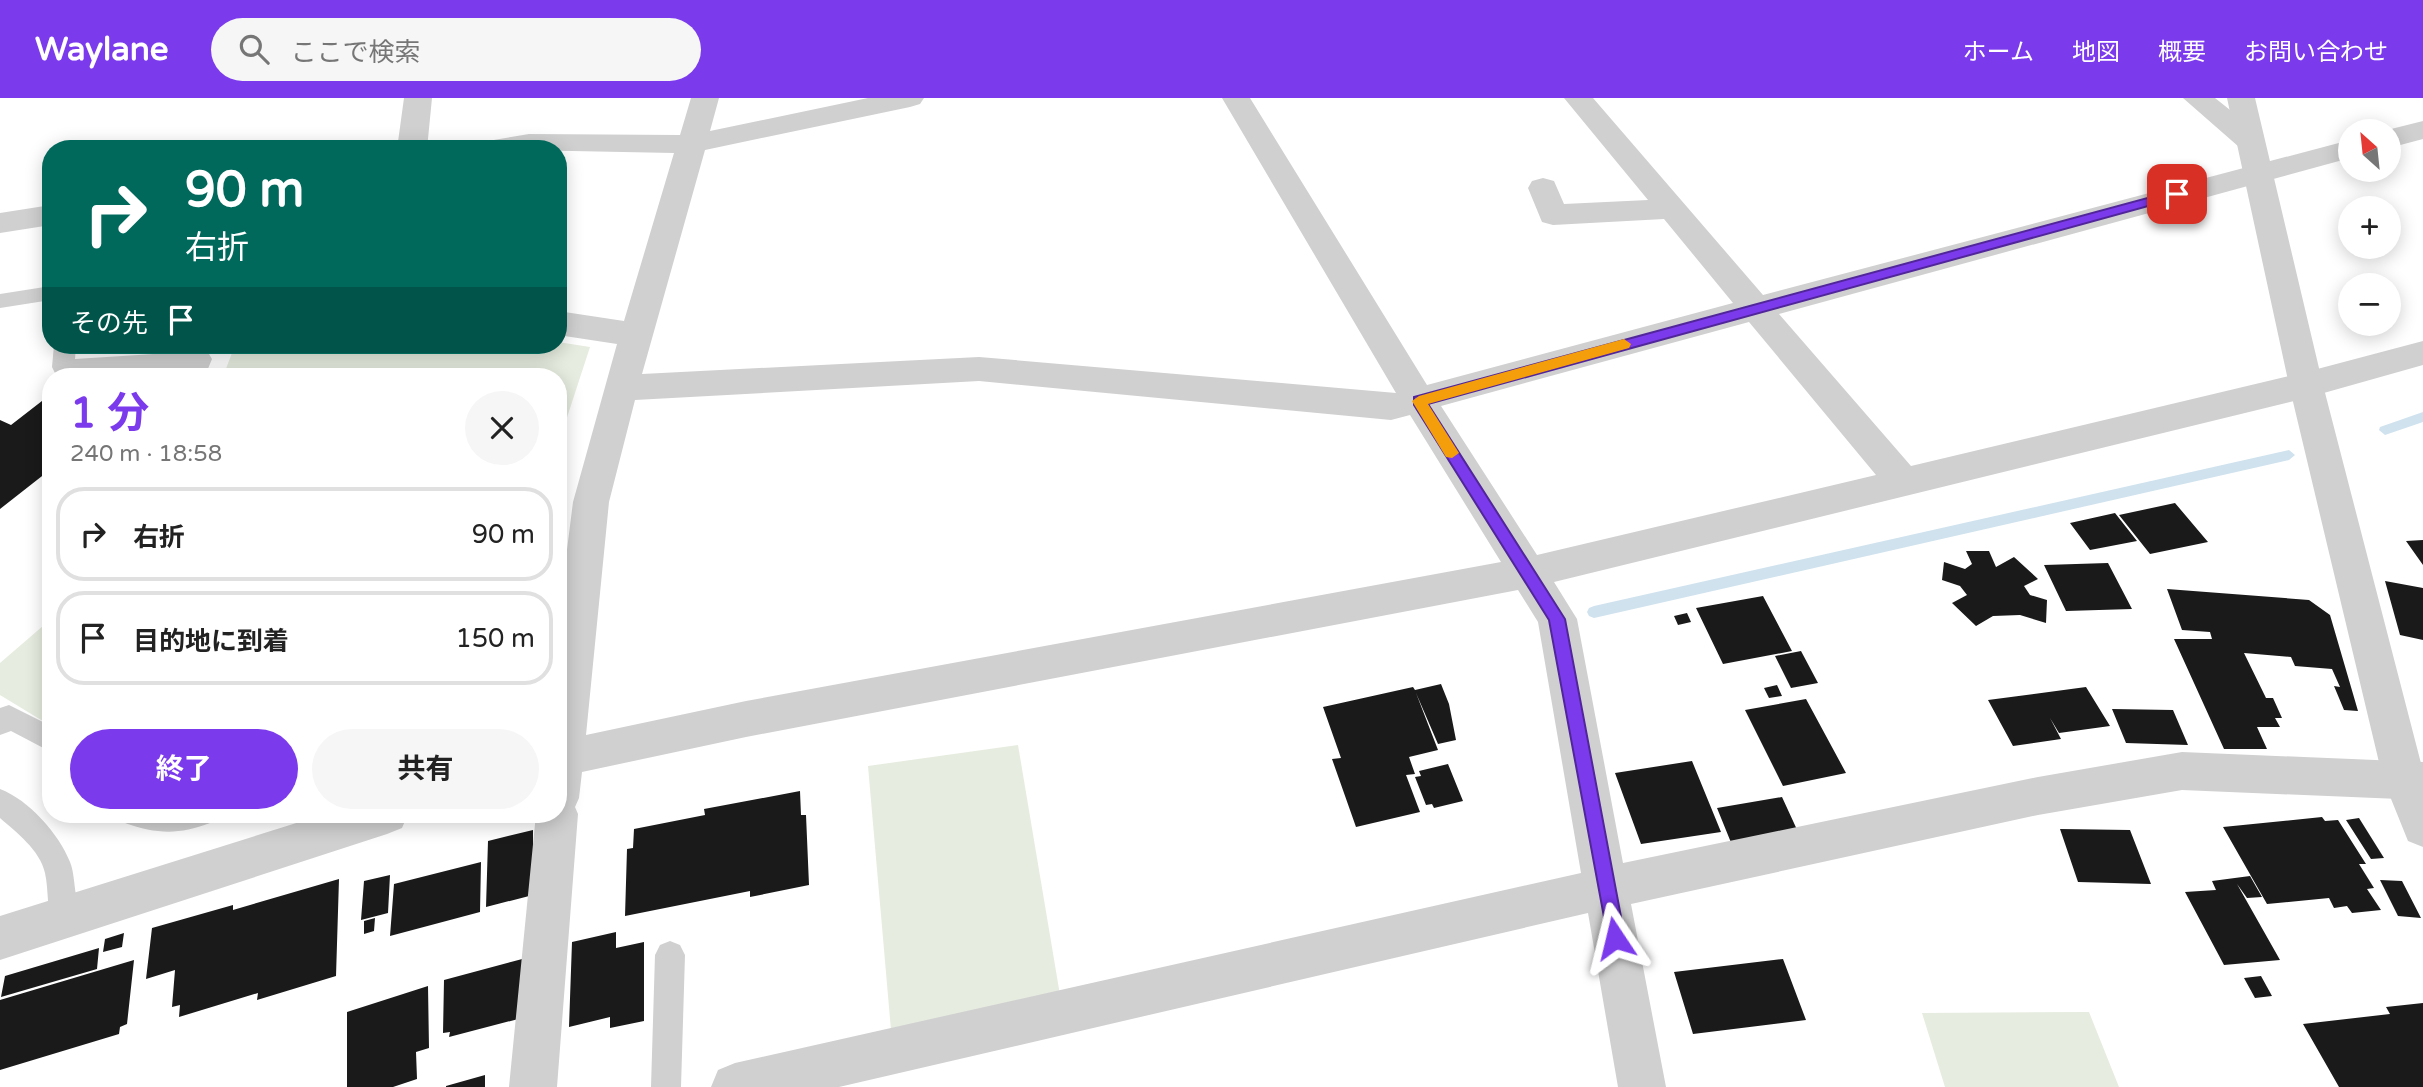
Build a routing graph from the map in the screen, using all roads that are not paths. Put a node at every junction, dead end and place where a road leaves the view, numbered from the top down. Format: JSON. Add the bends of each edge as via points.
{"nodes":[{"id":1,"x":418,"y":98,"type":"edge"},
{"id":2,"x":705,"y":98,"type":"edge"},
{"id":3,"x":910,"y":98,"type":"edge"},
{"id":4,"x":1236,"y":98,"type":"edge"},
{"id":5,"x":1578,"y":98,"type":"edge"},
{"id":6,"x":2197,"y":98,"type":"edge"},
{"id":7,"x":2241,"y":98,"type":"edge"},
{"id":8,"x":2423,"y":130,"type":"edge"},
{"id":9,"x":2401,"y":136,"type":"edge"},
{"id":10,"x":413,"y":140,"type":"edge"},
{"id":11,"x":567,"y":143,"type":"edge"},
{"id":12,"x":691,"y":144,"type":"junction"},
{"id":13,"x":2338,"y":150,"type":"edge"},
{"id":14,"x":2253,"y":156,"type":"junction"},
{"id":15,"x":1543,"y":188,"type":"dead end"},
{"id":16,"x":1671,"y":209,"type":"junction"},
{"id":17,"x":42,"y":216,"type":"edge"},
{"id":18,"x":0,"y":223,"type":"edge"},
{"id":19,"x":42,"y":294,"type":"edge"},
{"id":20,"x":0,"y":301,"type":"edge"},
{"id":21,"x":1754,"y":308,"type":"junction"},
{"id":22,"x":567,"y":324,"type":"edge"},
{"id":23,"x":636,"y":335,"type":"junction"},
{"id":24,"x":2423,"y":353,"type":"edge"},
{"id":25,"x":64,"y":354,"type":"edge"},
{"id":26,"x":197,"y":368,"type":"edge"},
{"id":27,"x":2305,"y":386,"type":"junction"},
{"id":28,"x":621,"y":388,"type":"junction"},
{"id":29,"x":1419,"y":401,"type":"junction"},
{"id":30,"x":1902,"y":481,"type":"junction"},
{"id":31,"x":1527,"y":573,"type":"junction"},
{"id":32,"x":568,"y":599,"type":"edge"},
{"id":33,"x":567,"y":619,"type":"edge"},
{"id":34,"x":0,"y":724,"type":"edge"},
{"id":35,"x":42,"y":735,"type":"edge"},
{"id":36,"x":567,"y":757,"type":"edge"},
{"id":37,"x":2414,"y":780,"type":"edge"},
{"id":38,"x":0,"y":801,"type":"edge"},
{"id":39,"x":359,"y":823,"type":"edge"},
{"id":40,"x":556,"y":823,"type":"edge"},
{"id":41,"x":2423,"y":827,"type":"edge"},
{"id":42,"x":1606,"y":888,"type":"junction"},
{"id":43,"x":64,"y":917,"type":"junction"},
{"id":44,"x":0,"y":938,"type":"edge"},
{"id":45,"x":670,"y":956,"type":"dead end"},
{"id":46,"x":533,"y":1087,"type":"edge"},
{"id":47,"x":666,"y":1087,"type":"edge"},
{"id":48,"x":735,"y":1087,"type":"edge"},
{"id":49,"x":1642,"y":1087,"type":"edge"}],
"edges":[{"from":1,"to":10,"type":"street"},
{"from":2,"to":12,"type":"street"},
{"from":3,"to":12,"type":"street"},
{"from":4,"to":29,"type":"street"},
{"from":5,"to":16,"type":"street"},
{"from":6,"to":14,"type":"street"},
{"from":7,"to":14,"type":"street"},
{"from":8,"to":9,"type":"street"},
{"from":11,"to":12,"type":"street"},
{"from":12,"to":23,"type":"street"},
{"from":13,"to":14,"type":"street"},
{"from":14,"to":21,"type":"street"},
{"from":14,"to":27,"type":"street"},
{"from":15,"to":16,"type":"street","via":[[1553,215]]},
{"from":16,"to":21,"type":"street"},
{"from":17,"to":18,"type":"street"},
{"from":19,"to":20,"type":"lane"},
{"from":21,"to":29,"type":"street"},
{"from":21,"to":30,"type":"street"},
{"from":22,"to":23,"type":"street"},
{"from":23,"to":28,"type":"street"},
{"from":24,"to":27,"type":"street"},
{"from":25,"to":26,"type":"lane","via":[[63,366],[201,359]]},
{"from":27,"to":30,"type":"street"},
{"from":27,"to":37,"type":"street"},
{"from":28,"to":29,"type":"street","via":[[979,369],[1391,407]]},
{"from":28,"to":32,"type":"street"},
{"from":29,"to":31,"type":"street"},
{"from":30,"to":31,"type":"street"},
{"from":31,"to":36,"type":"street"},
{"from":31,"to":42,"type":"street","via":[[1557,619]]},
{"from":32,"to":33,"type":"street"},
{"from":34,"to":35,"type":"lane","via":[[9,716]]},
{"from":37,"to":41,"type":"street"},
{"from":37,"to":42,"type":"street","via":[[2182,771],[2038,796]]},
{"from":38,"to":43,"type":"lane","via":[[36,832],[58,866]]},
{"from":39,"to":43,"type":"street"},
{"from":40,"to":46,"type":"street"},
{"from":42,"to":48,"type":"street"},
{"from":42,"to":49,"type":"street"},
{"from":43,"to":44,"type":"street"},
{"from":45,"to":47,"type":"lane"}]}
